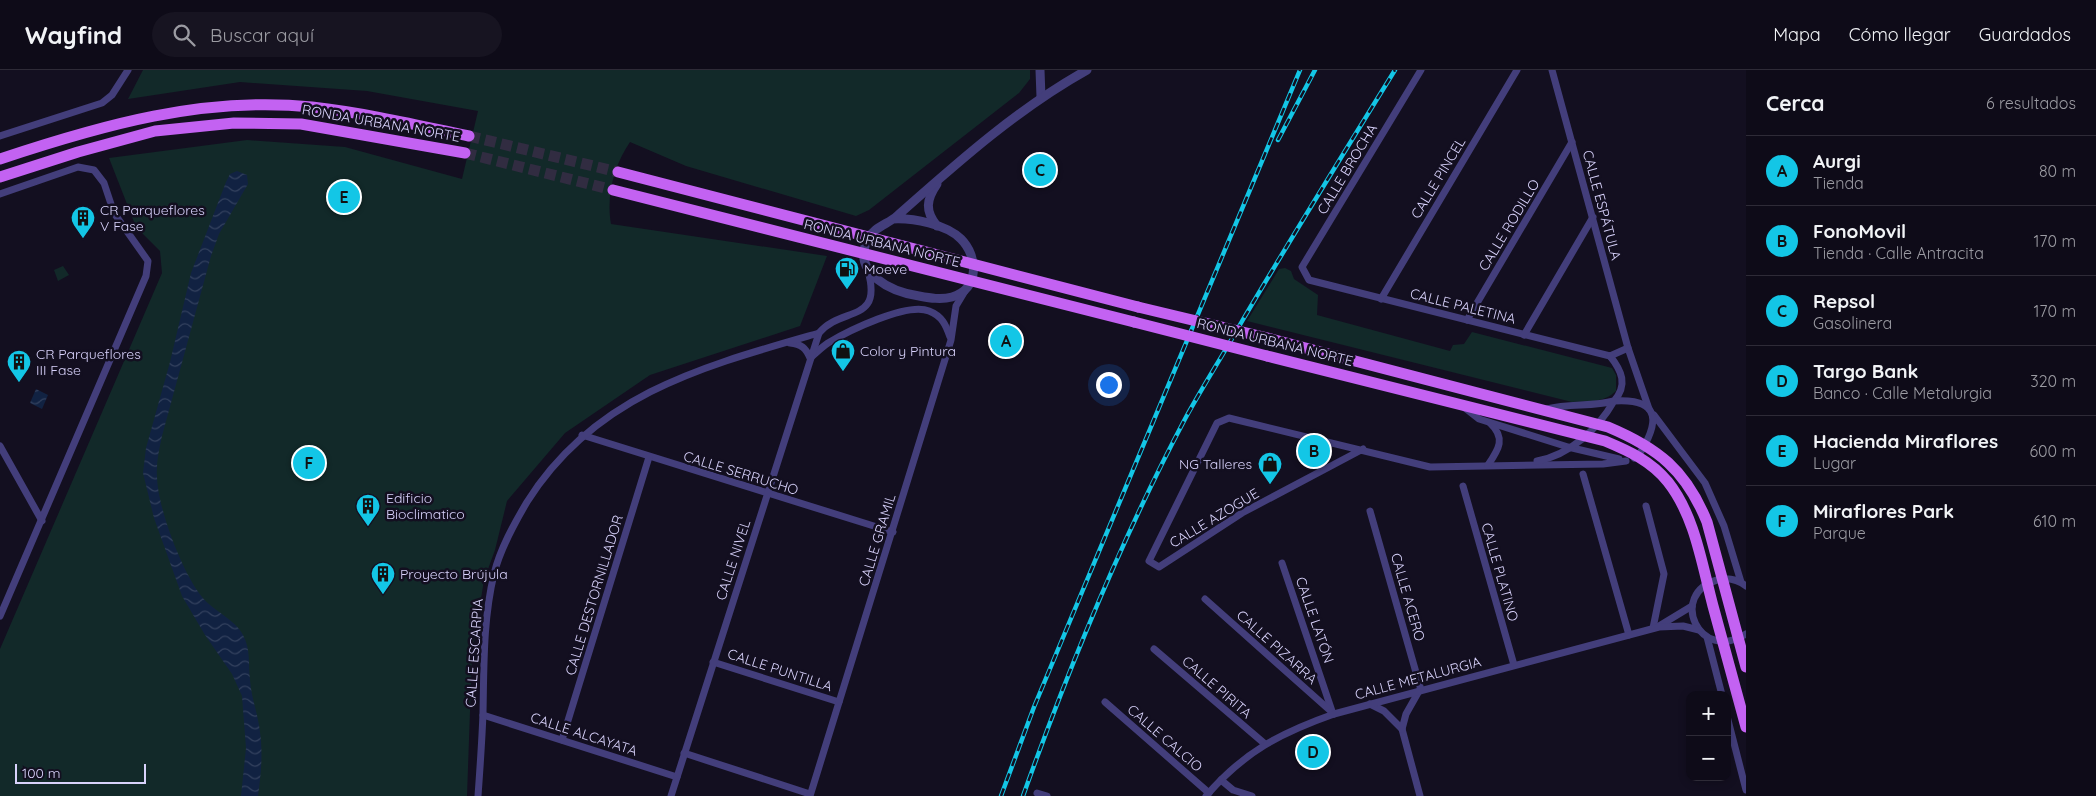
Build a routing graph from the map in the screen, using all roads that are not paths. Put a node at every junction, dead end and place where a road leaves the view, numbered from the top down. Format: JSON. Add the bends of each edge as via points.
{"nodes":[{"id":1,"x":128,"y":70,"type":"edge"},
{"id":2,"x":1040,"y":70,"type":"edge"},
{"id":3,"x":1087,"y":70,"type":"edge"},
{"id":4,"x":1421,"y":70,"type":"edge"},
{"id":5,"x":1517,"y":70,"type":"edge"},
{"id":6,"x":1552,"y":70,"type":"edge"},
{"id":7,"x":1041,"y":97,"type":"junction"},
{"id":8,"x":0,"y":136,"type":"edge"},
{"id":9,"x":469,"y":136,"type":"tunnel mouth"},
{"id":10,"x":1572,"y":142,"type":"junction"},
{"id":11,"x":465,"y":153,"type":"tunnel mouth"},
{"id":12,"x":0,"y":159,"type":"edge"},
{"id":13,"x":618,"y":172,"type":"tunnel mouth"},
{"id":14,"x":942,"y":176,"type":"junction"},
{"id":15,"x":0,"y":177,"type":"edge"},
{"id":16,"x":613,"y":190,"type":"tunnel mouth"},
{"id":17,"x":0,"y":194,"type":"edge"},
{"id":18,"x":1593,"y":217,"type":"junction"},
{"id":19,"x":893,"y":220,"type":"junction"},
{"id":20,"x":937,"y":226,"type":"junction"},
{"id":21,"x":868,"y":238,"type":"junction"},
{"id":22,"x":864,"y":255,"type":"junction"},
{"id":23,"x":975,"y":264,"type":"junction"},
{"id":24,"x":868,"y":270,"type":"junction"},
{"id":25,"x":972,"y":280,"type":"junction"},
{"id":26,"x":1309,"y":280,"type":"joint"},
{"id":27,"x":965,"y":291,"type":"junction"},
{"id":28,"x":1381,"y":299,"type":"junction"},
{"id":29,"x":1467,"y":320,"type":"junction"},
{"id":30,"x":819,"y":333,"type":"junction"},
{"id":31,"x":1524,"y":335,"type":"junction"},
{"id":32,"x":951,"y":340,"type":"junction"},
{"id":33,"x":786,"y":342,"type":"junction"},
{"id":34,"x":1628,"y":348,"type":"junction"},
{"id":35,"x":1610,"y":356,"type":"junction"},
{"id":36,"x":810,"y":358,"type":"junction"},
{"id":37,"x":1614,"y":401,"type":"junction"},
{"id":38,"x":1462,"y":405,"type":"junction"},
{"id":39,"x":1544,"y":410,"type":"junction"},
{"id":40,"x":1652,"y":412,"type":"junction"},
{"id":41,"x":1490,"y":422,"type":"junction"},
{"id":42,"x":1598,"y":424,"type":"junction"},
{"id":43,"x":582,"y":435,"type":"junction"},
{"id":44,"x":1586,"y":437,"type":"junction"},
{"id":45,"x":1645,"y":445,"type":"junction"},
{"id":46,"x":0,"y":446,"type":"edge"},
{"id":47,"x":1568,"y":447,"type":"junction"},
{"id":48,"x":1362,"y":449,"type":"junction"},
{"id":49,"x":1638,"y":456,"type":"junction"},
{"id":50,"x":649,"y":457,"type":"junction"},
{"id":51,"x":1626,"y":461,"type":"junction"},
{"id":52,"x":1522,"y":464,"type":"junction"},
{"id":53,"x":1488,"y":465,"type":"junction"},
{"id":54,"x":1583,"y":474,"type":"dead end"},
{"id":55,"x":1463,"y":486,"type":"dead end"},
{"id":56,"x":767,"y":495,"type":"junction"},
{"id":57,"x":1646,"y":506,"type":"dead end"},
{"id":58,"x":1370,"y":511,"type":"dead end"},
{"id":59,"x":42,"y":521,"type":"junction"},
{"id":60,"x":893,"y":532,"type":"junction"},
{"id":61,"x":1282,"y":563,"type":"dead end"},
{"id":62,"x":1723,"y":578,"type":"junction"},
{"id":63,"x":1707,"y":583,"type":"junction"},
{"id":64,"x":1744,"y":584,"type":"edge"},
{"id":65,"x":1205,"y":598,"type":"dead end"},
{"id":66,"x":1692,"y":606,"type":"junction"},
{"id":67,"x":0,"y":616,"type":"edge"},
{"id":68,"x":1656,"y":627,"type":"junction"},
{"id":69,"x":1699,"y":630,"type":"junction"},
{"id":70,"x":1629,"y":635,"type":"junction"},
{"id":71,"x":1742,"y":636,"type":"edge"},
{"id":72,"x":1707,"y":637,"type":"junction"},
{"id":73,"x":1724,"y":642,"type":"junction"},
{"id":74,"x":1154,"y":649,"type":"dead end"},
{"id":75,"x":713,"y":662,"type":"junction"},
{"id":76,"x":1514,"y":665,"type":"junction"},
{"id":77,"x":1746,"y":668,"type":"edge"},
{"id":78,"x":1420,"y":691,"type":"junction"},
{"id":79,"x":1721,"y":691,"type":"edge"},
{"id":80,"x":1403,"y":695,"type":"junction"},
{"id":81,"x":839,"y":702,"type":"junction"},
{"id":82,"x":1105,"y":702,"type":"dead end"},
{"id":83,"x":1370,"y":704,"type":"junction"},
{"id":84,"x":1334,"y":714,"type":"junction"},
{"id":85,"x":1406,"y":714,"type":"junction"},
{"id":86,"x":483,"y":715,"type":"junction"},
{"id":87,"x":1746,"y":727,"type":"edge"},
{"id":88,"x":1402,"y":729,"type":"junction"},
{"id":89,"x":1731,"y":732,"type":"edge"},
{"id":90,"x":562,"y":740,"type":"junction"},
{"id":91,"x":1264,"y":744,"type":"junction"},
{"id":92,"x":684,"y":753,"type":"junction"},
{"id":93,"x":677,"y":777,"type":"junction"},
{"id":94,"x":1221,"y":780,"type":"junction"},
{"id":95,"x":1746,"y":790,"type":"edge"},
{"id":96,"x":1037,"y":793,"type":"dead end"},
{"id":97,"x":1208,"y":794,"type":"edge"},
{"id":98,"x":810,"y":795,"type":"edge"},
{"id":99,"x":478,"y":796,"type":"edge"},
{"id":100,"x":671,"y":796,"type":"edge"},
{"id":101,"x":1047,"y":796,"type":"edge"},
{"id":102,"x":1252,"y":796,"type":"edge"},
{"id":103,"x":1420,"y":796,"type":"edge"}],
"edges":[{"from":1,"to":8,"type":"street","via":[[112,95],[102,103]]},
{"from":2,"to":7,"type":"street"},
{"from":3,"to":7,"type":"street"},
{"from":4,"to":26,"type":"street","name":"CALLE BROCHA","via":[[1302,267]]},
{"from":5,"to":28,"type":"street","name":"CALLE PINCEL"},
{"from":6,"to":10,"type":"street","name":"CALLE ESPÁTULA"},
{"from":7,"to":14,"type":"street"},
{"from":9,"to":12,"type":"main road","name":"RONDA URBANA NORTE","via":[[312,107],[234,105],[193,108],[119,122]]},
{"from":10,"to":18,"type":"street","name":"CALLE ESPÁTULA"},
{"from":10,"to":29,"type":"street","name":"CALLE RODILLO"},
{"from":11,"to":15,"type":"main road","name":"RONDA URBANA NORTE","via":[[300,124],[234,123],[155,131]]},
{"from":13,"to":21,"type":"main road","name":"RONDA URBANA NORTE"},
{"from":14,"to":19,"type":"street"},
{"from":14,"to":20,"type":"street","via":[[927,203],[930,217]]},
{"from":16,"to":22,"type":"main road","name":"RONDA URBANA NORTE"},
{"from":17,"to":59,"type":"street","via":[[78,166],[94,170],[104,183],[114,213],[148,261],[146,276]]},
{"from":18,"to":31,"type":"street"},
{"from":18,"to":34,"type":"street","name":"CALLE ESPÁTULA"},
{"from":19,"to":20,"type":"street","via":[[914,220]]},
{"from":19,"to":21,"type":"street"},
{"from":20,"to":23,"type":"street","via":[[961,238]]},
{"from":21,"to":22,"type":"street"},
{"from":21,"to":23,"type":"main road","name":"RONDA URBANA NORTE"},
{"from":22,"to":24,"type":"street"},
{"from":22,"to":25,"type":"main road","name":"RONDA URBANA NORTE"},
{"from":23,"to":25,"type":"street"},
{"from":23,"to":39,"type":"main road","name":"RONDA URBANA NORTE","bridge":true},
{"from":24,"to":27,"type":"street","via":[[879,282],[911,295],[941,299]]},
{"from":24,"to":30,"type":"street","name":"CALLE ESCARPIA","via":[[872,295],[868,302],[856,313]]},
{"from":25,"to":27,"type":"street"},
{"from":25,"to":38,"type":"main road","name":"RONDA URBANA NORTE","bridge":true},
{"from":26,"to":28,"type":"street","name":"CALLE PALETINA"},
{"from":27,"to":32,"type":"street","name":"CALLE GRAMIL","via":[[956,306]]},
{"from":28,"to":29,"type":"street","name":"CALLE PALETINA"},
{"from":29,"to":31,"type":"street","name":"CALLE PALETINA"},
{"from":30,"to":33,"type":"street","name":"CALLE ESCARPIA"},
{"from":30,"to":36,"type":"street","name":"CALLE NIVEL"},
{"from":31,"to":35,"type":"street","name":"CALLE PALETINA"},
{"from":32,"to":36,"type":"street","via":[[941,318],[930,311],[910,309],[849,332]]},
{"from":32,"to":60,"type":"street","name":"CALLE GRAMIL"},
{"from":33,"to":36,"type":"street","via":[[798,344]]},
{"from":33,"to":43,"type":"street","name":"CALLE ESCARPIA","via":[[656,388],[616,410]]},
{"from":34,"to":35,"type":"street"},
{"from":34,"to":40,"type":"street","name":"CALLE ESPÁTULA"},
{"from":35,"to":37,"type":"street","via":[[1621,370],[1622,380],[1622,389]]},
{"from":36,"to":56,"type":"street","name":"CALLE NIVEL"},
{"from":37,"to":39,"type":"street","via":[[1599,405],[1563,405]]},
{"from":37,"to":40,"type":"street","via":[[1633,402]]},
{"from":37,"to":42,"type":"street"},
{"from":38,"to":41,"type":"street","via":[[1479,420]]},
{"from":38,"to":44,"type":"main road","name":"RONDA URBANA NORTE"},
{"from":39,"to":42,"type":"main road","name":"RONDA URBANA NORTE"},
{"from":40,"to":45,"type":"street","via":[[1653,430]]},
{"from":40,"to":64,"type":"street","name":"CALLE ESPÁTULA","via":[[1705,483]]},
{"from":41,"to":47,"type":"street"},
{"from":41,"to":53,"type":"street","via":[[1499,432],[1500,440]]},
{"from":42,"to":44,"type":"street"},
{"from":42,"to":45,"type":"main road","name":"RONDA URBANA NORTE"},
{"from":43,"to":50,"type":"street","name":"CALLE SERRUCHO"},
{"from":43,"to":86,"type":"street","name":"CALLE ESCARPIA","via":[[540,481],[513,526],[494,572],[486,625]]},
{"from":44,"to":47,"type":"street"},
{"from":44,"to":49,"type":"main road","name":"RONDA URBANA NORTE","via":[[1605,441]]},
{"from":45,"to":49,"type":"street"},
{"from":45,"to":62,"type":"main road","name":"RONDA URBANA NORTE","via":[[1668,460],[1690,487],[1707,522]]},
{"from":46,"to":59,"type":"street"},
{"from":47,"to":51,"type":"street"},
{"from":47,"to":52,"type":"street","via":[[1546,459]]},
{"from":48,"to":48,"type":"street","name":"CALLE AZOGUE","via":[[1242,513],[1159,566],[1149,561],[1218,423],[1230,418]]},
{"from":48,"to":53,"type":"street","via":[[1430,467]]},
{"from":49,"to":51,"type":"street"},
{"from":49,"to":63,"type":"main road","name":"RONDA URBANA NORTE","via":[[1668,482],[1684,509]]},
{"from":50,"to":56,"type":"street","name":"CALLE SERRUCHO"},
{"from":50,"to":90,"type":"street","name":"CALLE DESTORNILLADOR"},
{"from":51,"to":52,"type":"street"},
{"from":52,"to":53,"type":"street"},
{"from":54,"to":70,"type":"street"},
{"from":55,"to":76,"type":"street","name":"CALLE PLATINO"},
{"from":56,"to":60,"type":"street","name":"CALLE SERRUCHO"},
{"from":56,"to":75,"type":"street","name":"CALLE NIVEL"},
{"from":57,"to":68,"type":"street","via":[[1664,574]]},
{"from":58,"to":78,"type":"street","name":"CALLE ACERO"},
{"from":59,"to":67,"type":"street"},
{"from":60,"to":81,"type":"street","name":"CALLE GRAMIL"},
{"from":61,"to":84,"type":"street","name":"CALLE LATÓN"},
{"from":62,"to":63,"type":"street"},
{"from":62,"to":64,"type":"street"},
{"from":62,"to":71,"type":"main road","name":"RONDA URBANA NORTE"},
{"from":63,"to":66,"type":"street","via":[[1700,589]]},
{"from":63,"to":73,"type":"main road","name":"RONDA URBANA NORTE"},
{"from":65,"to":84,"type":"street","name":"CALLE PIZARRA"},
{"from":66,"to":68,"type":"street"},
{"from":66,"to":69,"type":"street"},
{"from":68,"to":69,"type":"street","via":[[1683,626]]},
{"from":68,"to":70,"type":"street","name":"CALLE METALURGIA"},
{"from":69,"to":72,"type":"street"},
{"from":70,"to":76,"type":"street","name":"CALLE METALURGIA"},
{"from":71,"to":73,"type":"street"},
{"from":71,"to":77,"type":"main road","name":"RONDA URBANA NORTE"},
{"from":72,"to":73,"type":"street"},
{"from":72,"to":79,"type":"street"},
{"from":73,"to":87,"type":"main road","name":"RONDA URBANA NORTE"},
{"from":74,"to":91,"type":"street","name":"CALLE PIRITA"},
{"from":75,"to":81,"type":"street","name":"CALLE PUNTILLA"},
{"from":75,"to":92,"type":"street","name":"CALLE NIVEL"},
{"from":76,"to":78,"type":"street","name":"CALLE METALURGIA"},
{"from":78,"to":80,"type":"street","name":"CALLE METALURGIA"},
{"from":78,"to":85,"type":"street"},
{"from":80,"to":83,"type":"street","name":"CALLE METALURGIA"},
{"from":80,"to":85,"type":"street","via":[[1407,700]]},
{"from":81,"to":98,"type":"street","name":"CALLE GRAMIL"},
{"from":82,"to":97,"type":"street","name":"CALLE CALCIO"},
{"from":83,"to":84,"type":"street","name":"CALLE METALURGIA"},
{"from":83,"to":88,"type":"street","via":[[1384,711]]},
{"from":84,"to":91,"type":"street","name":"CALLE METALURGIA","via":[[1293,728]]},
{"from":85,"to":88,"type":"street"},
{"from":86,"to":90,"type":"street","name":"CALLE ALCAYATA"},
{"from":86,"to":99,"type":"street","name":"CALLE ESCARPIA"},
{"from":88,"to":103,"type":"street"},
{"from":89,"to":95,"type":"street"},
{"from":90,"to":93,"type":"street","name":"CALLE ALCAYATA"},
{"from":91,"to":94,"type":"street","name":"CALLE METALURGIA"},
{"from":92,"to":93,"type":"street","name":"CALLE NIVEL"},
{"from":92,"to":98,"type":"street"},
{"from":93,"to":100,"type":"street","name":"CALLE NIVEL"},
{"from":94,"to":97,"type":"street","name":"CALLE METALURGIA"},
{"from":94,"to":102,"type":"street","via":[[1233,790]]},
{"from":96,"to":101,"type":"street"}]}
